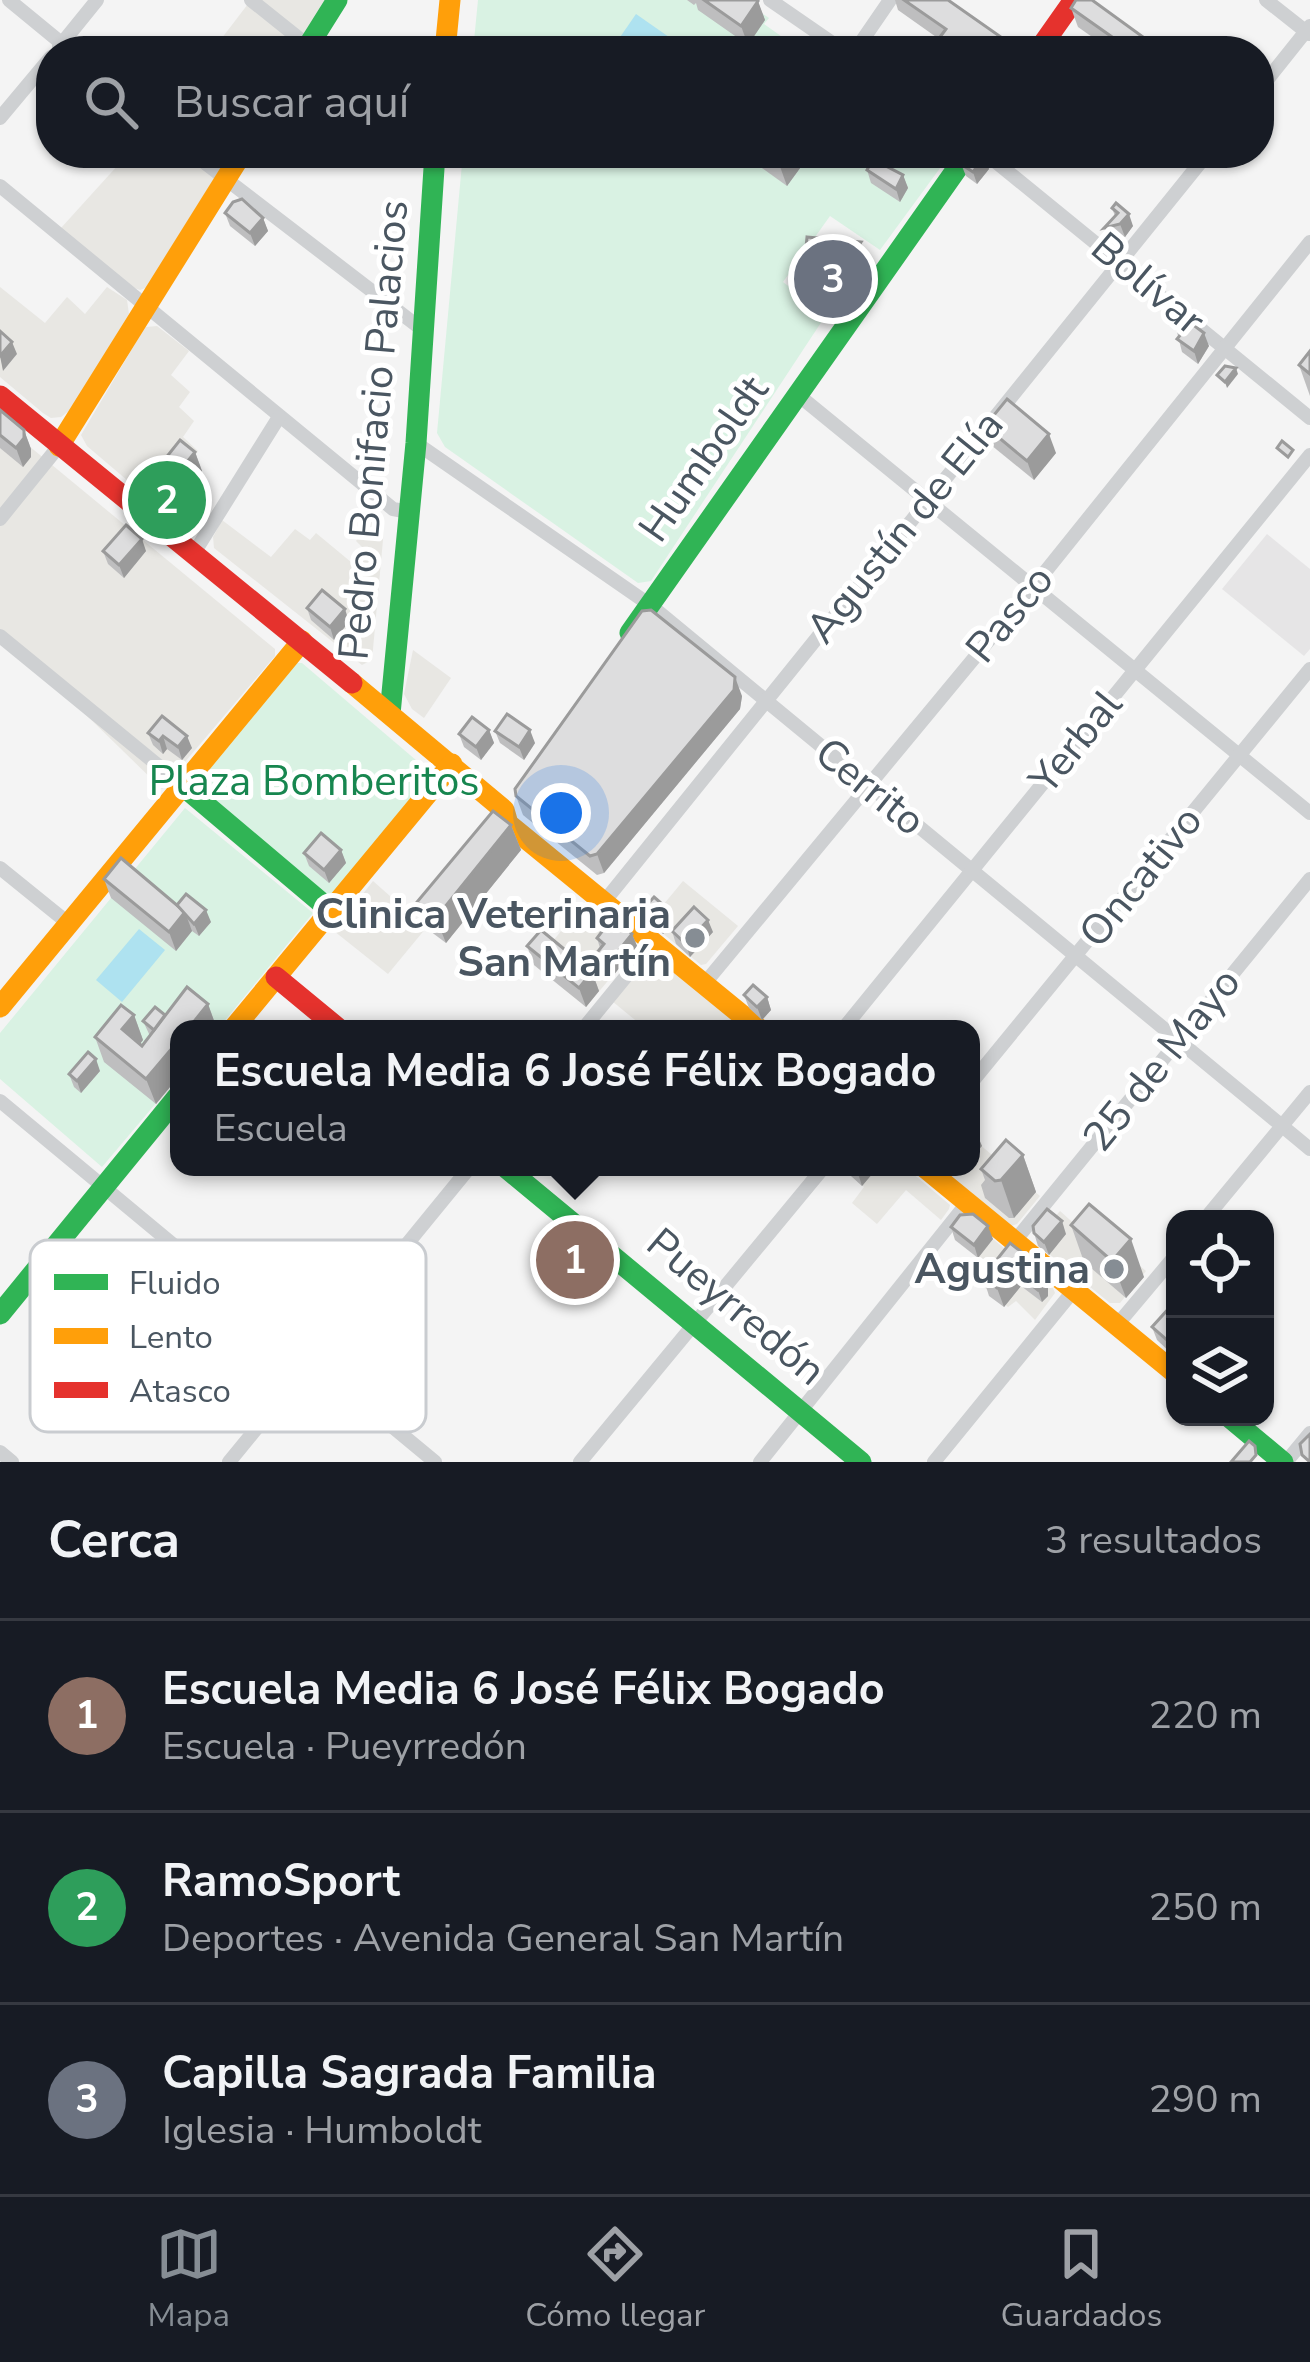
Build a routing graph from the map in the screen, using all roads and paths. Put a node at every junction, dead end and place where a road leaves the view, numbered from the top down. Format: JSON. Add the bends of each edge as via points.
{"nodes":[{"id":1,"x":9,"y":0,"type":"edge"},
{"id":2,"x":98,"y":0,"type":"edge"},
{"id":3,"x":250,"y":0,"type":"edge"},
{"id":4,"x":337,"y":0,"type":"edge"},
{"id":5,"x":450,"y":0,"type":"edge"},
{"id":6,"x":770,"y":0,"type":"edge"},
{"id":7,"x":890,"y":0,"type":"edge"},
{"id":8,"x":1074,"y":0,"type":"edge"},
{"id":9,"x":1266,"y":0,"type":"edge"},
{"id":10,"x":1309,"y":31,"type":"edge"},
{"id":11,"x":45,"y":36,"type":"edge"},
{"id":12,"x":71,"y":36,"type":"edge"},
{"id":13,"x":294,"y":36,"type":"edge"},
{"id":14,"x":317,"y":36,"type":"edge"},
{"id":15,"x":446,"y":36,"type":"edge"},
{"id":16,"x":822,"y":36,"type":"edge"},
{"id":17,"x":865,"y":36,"type":"edge"},
{"id":18,"x":1049,"y":36,"type":"edge"},
{"id":19,"x":1274,"y":72,"type":"edge"},
{"id":20,"x":36,"y":78,"type":"edge"},
{"id":21,"x":0,"y":118,"type":"edge"},
{"id":22,"x":210,"y":168,"type":"edge"},
{"id":23,"x":233,"y":168,"type":"edge"},
{"id":24,"x":434,"y":168,"type":"edge"},
{"id":25,"x":957,"y":168,"type":"edge"},
{"id":26,"x":1004,"y":168,"type":"edge"},
{"id":27,"x":1196,"y":168,"type":"edge"},
{"id":28,"x":225,"y":181,"type":"junction"},
{"id":29,"x":0,"y":186,"type":"edge"},
{"id":30,"x":1310,"y":242,"type":"edge"},
{"id":31,"x":1121,"y":261,"type":"junction"},
{"id":32,"x":145,"y":309,"type":"junction"},
{"id":33,"x":424,"y":332,"type":"junction"},
{"id":34,"x":1224,"y":347,"type":"junction"},
{"id":35,"x":797,"y":394,"type":"junction"},
{"id":36,"x":0,"y":396,"type":"edge"},
{"id":37,"x":279,"y":417,"type":"junction"},
{"id":38,"x":1310,"y":418,"type":"edge"},
{"id":39,"x":416,"y":443,"type":"junction"},
{"id":40,"x":59,"y":446,"type":"junction"},
{"id":41,"x":1310,"y":455,"type":"edge"},
{"id":42,"x":927,"y":500,"type":"junction"},
{"id":43,"x":409,"y":512,"type":"junction"},
{"id":44,"x":0,"y":518,"type":"edge"},
{"id":45,"x":194,"y":554,"type":"junction"},
{"id":46,"x":1033,"y":587,"type":"junction"},
{"id":47,"x":650,"y":605,"type":"junction"},
{"id":48,"x":0,"y":637,"type":"edge"},
{"id":49,"x":302,"y":641,"type":"junction"},
{"id":50,"x":610,"y":661,"type":"edge"},
{"id":51,"x":1310,"y":669,"type":"edge"},
{"id":52,"x":1134,"y":670,"type":"junction"},
{"id":53,"x":765,"y":700,"type":"junction"},
{"id":54,"x":390,"y":714,"type":"junction"},
{"id":55,"x":1239,"y":756,"type":"junction"},
{"id":56,"x":452,"y":764,"type":"junction"},
{"id":57,"x":182,"y":785,"type":"junction"},
{"id":58,"x":867,"y":786,"type":"junction"},
{"id":59,"x":1310,"y":813,"type":"edge"},
{"id":60,"x":0,"y":868,"type":"edge"},
{"id":61,"x":972,"y":871,"type":"junction"},
{"id":62,"x":1310,"y":879,"type":"edge"},
{"id":63,"x":604,"y":902,"type":"junction"},
{"id":64,"x":330,"y":910,"type":"junction"},
{"id":65,"x":68,"y":923,"type":"junction"},
{"id":66,"x":655,"y":941,"type":"junction"},
{"id":67,"x":1076,"y":957,"type":"junction"},
{"id":68,"x":275,"y":977,"type":"junction"},
{"id":69,"x":705,"y":983,"type":"junction"},
{"id":70,"x":0,"y":1006,"type":"edge"},
{"id":71,"x":240,"y":1020,"type":"edge"},
{"id":72,"x":328,"y":1020,"type":"edge"},
{"id":73,"x":590,"y":1020,"type":"edge"},
{"id":74,"x":748,"y":1020,"type":"edge"},
{"id":75,"x":850,"y":1020,"type":"edge"},
{"id":76,"x":1178,"y":1041,"type":"junction"},
{"id":77,"x":980,"y":1072,"type":"edge"},
{"id":78,"x":1310,"y":1092,"type":"edge"},
{"id":79,"x":0,"y":1101,"type":"edge"},
{"id":80,"x":170,"y":1106,"type":"edge"},
{"id":81,"x":1282,"y":1126,"type":"junction"},
{"id":82,"x":1310,"y":1149,"type":"edge"},
{"id":83,"x":463,"y":1176,"type":"edge"},
{"id":84,"x":516,"y":1176,"type":"edge"},
{"id":85,"x":817,"y":1176,"type":"edge"},
{"id":86,"x":935,"y":1176,"type":"edge"},
{"id":87,"x":104,"y":1186,"type":"junction"},
{"id":88,"x":967,"y":1203,"type":"junction"},
{"id":89,"x":1212,"y":1210,"type":"edge"},
{"id":90,"x":60,"y":1240,"type":"edge"},
{"id":91,"x":170,"y":1240,"type":"edge"},
{"id":92,"x":411,"y":1240,"type":"edge"},
{"id":93,"x":1014,"y":1242,"type":"junction"},
{"id":94,"x":1166,"y":1267,"type":"edge"},
{"id":95,"x":30,"y":1277,"type":"edge"},
{"id":96,"x":1074,"y":1290,"type":"junction"},
{"id":97,"x":0,"y":1314,"type":"edge"},
{"id":98,"x":695,"y":1325,"type":"junction"},
{"id":99,"x":1117,"y":1325,"type":"junction"},
{"id":100,"x":1166,"y":1366,"type":"edge"},
{"id":101,"x":801,"y":1412,"type":"junction"},
{"id":102,"x":1240,"y":1426,"type":"edge"},
{"id":103,"x":254,"y":1432,"type":"edge"},
{"id":104,"x":400,"y":1432,"type":"edge"},
{"id":105,"x":1310,"y":1433,"type":"edge"},
{"id":106,"x":0,"y":1452,"type":"edge"},
{"id":107,"x":12,"y":1462,"type":"edge"},
{"id":108,"x":229,"y":1462,"type":"edge"},
{"id":109,"x":435,"y":1462,"type":"edge"},
{"id":110,"x":580,"y":1462,"type":"edge"},
{"id":111,"x":760,"y":1462,"type":"edge"},
{"id":112,"x":862,"y":1462,"type":"edge"},
{"id":113,"x":934,"y":1462,"type":"edge"},
{"id":114,"x":1284,"y":1462,"type":"edge"}],
"edges":[{"from":1,"to":11,"type":"street"},
{"from":2,"to":12,"type":"street"},
{"from":3,"to":13,"type":"street"},
{"from":4,"to":14,"type":"street"},
{"from":5,"to":15,"type":"street"},
{"from":6,"to":16,"type":"street"},
{"from":7,"to":17,"type":"street"},
{"from":8,"to":18,"type":"street"},
{"from":9,"to":10,"type":"street"},
{"from":10,"to":19,"type":"street"},
{"from":20,"to":21,"type":"street"},
{"from":22,"to":28,"type":"street"},
{"from":23,"to":28,"type":"street"},
{"from":24,"to":33,"type":"street","name":"Pedro Bonifacio Palacios"},
{"from":25,"to":35,"type":"street","name":"Humboldt"},
{"from":26,"to":31,"type":"street","name":"Bolívar"},
{"from":27,"to":31,"type":"street","name":"Agustín de Elía"},
{"from":28,"to":32,"type":"street"},
{"from":28,"to":33,"type":"street"},
{"from":29,"to":32,"type":"street"},
{"from":30,"to":34,"type":"street","name":"Pasco"},
{"from":31,"to":34,"type":"street","name":"Bolívar"},
{"from":31,"to":42,"type":"street","name":"Agustín de Elía"},
{"from":32,"to":37,"type":"street"},
{"from":32,"to":40,"type":"street"},
{"from":33,"to":39,"type":"street","name":"Pedro Bonifacio Palacios"},
{"from":34,"to":38,"type":"street","name":"Bolívar"},
{"from":34,"to":46,"type":"street","name":"Pasco"},
{"from":35,"to":42,"type":"street"},
{"from":35,"to":47,"type":"street","name":"Humboldt"},
{"from":36,"to":40,"type":"street"},
{"from":37,"to":43,"type":"street","via":[[393,508]]},
{"from":37,"to":45,"type":"street"},
{"from":39,"to":43,"type":"street","name":"Pedro Bonifacio Palacios"},
{"from":39,"to":47,"type":"street","name":"Cerrito"},
{"from":40,"to":44,"type":"street"},
{"from":40,"to":45,"type":"street"},
{"from":41,"to":52,"type":"street","name":"Yerbal"},
{"from":42,"to":46,"type":"street"},
{"from":42,"to":53,"type":"street","name":"Agustín de Elía"},
{"from":43,"to":54,"type":"street","name":"Pedro Bonifacio Palacios"},
{"from":45,"to":49,"type":"street"},
{"from":46,"to":52,"type":"street"},
{"from":46,"to":58,"type":"street","name":"Pasco"},
{"from":47,"to":50,"type":"street","name":"Humboldt"},
{"from":47,"to":53,"type":"street","name":"Cerrito"},
{"from":48,"to":57,"type":"street"},
{"from":49,"to":54,"type":"street"},
{"from":49,"to":57,"type":"street"},
{"from":51,"to":55,"type":"street","name":"Oncativo"},
{"from":52,"to":55,"type":"street"},
{"from":52,"to":61,"type":"street","name":"Yerbal"},
{"from":53,"to":58,"type":"street","name":"Cerrito"},
{"from":53,"to":63,"type":"street","name":"Agustín de Elía"},
{"from":54,"to":56,"type":"street"},
{"from":55,"to":59,"type":"street"},
{"from":55,"to":67,"type":"street","name":"Oncativo"},
{"from":56,"to":63,"type":"street","via":[[511,800],[508,824]]},
{"from":56,"to":64,"type":"street"},
{"from":57,"to":64,"type":"street"},
{"from":57,"to":65,"type":"street"},
{"from":58,"to":61,"type":"street","name":"Cerrito"},
{"from":58,"to":69,"type":"street","name":"Pasco"},
{"from":60,"to":65,"type":"street"},
{"from":61,"to":67,"type":"street","name":"Cerrito"},
{"from":61,"to":75,"type":"street","name":"Yerbal"},
{"from":62,"to":76,"type":"street","name":"25 de Mayo"},
{"from":63,"to":66,"type":"street"},
{"from":64,"to":68,"type":"street"},
{"from":65,"to":70,"type":"street"},
{"from":66,"to":69,"type":"street"},
{"from":66,"to":73,"type":"street"},
{"from":67,"to":76,"type":"street","name":"Cerrito"},
{"from":67,"to":77,"type":"street","name":"Oncativo"},
{"from":68,"to":71,"type":"street"},
{"from":68,"to":72,"type":"street"},
{"from":69,"to":74,"type":"street"},
{"from":76,"to":81,"type":"street","name":"Cerrito"},
{"from":76,"to":93,"type":"street","name":"25 de Mayo"},
{"from":78,"to":81,"type":"street"},
{"from":79,"to":87,"type":"street"},
{"from":80,"to":87,"type":"street"},
{"from":81,"to":82,"type":"street","name":"Cerrito"},
{"from":81,"to":89,"type":"street"},
{"from":83,"to":92,"type":"street"},
{"from":84,"to":98,"type":"street","name":"Pueyrredón"},
{"from":85,"to":98,"type":"street"},
{"from":86,"to":88,"type":"street"},
{"from":87,"to":90,"type":"street"},
{"from":87,"to":91,"type":"street"},
{"from":88,"to":93,"type":"street"},
{"from":88,"to":101,"type":"street"},
{"from":93,"to":96,"type":"street"},
{"from":94,"to":99,"type":"street"},
{"from":95,"to":97,"type":"street"},
{"from":96,"to":99,"type":"street"},
{"from":96,"to":113,"type":"street"},
{"from":98,"to":101,"type":"street","name":"Pueyrredón"},
{"from":98,"to":110,"type":"street"},
{"from":99,"to":100,"type":"street"},
{"from":101,"to":111,"type":"street"},
{"from":101,"to":112,"type":"street","name":"Pueyrredón"},
{"from":102,"to":114,"type":"street"},
{"from":103,"to":108,"type":"street"},
{"from":104,"to":109,"type":"street"},
{"from":105,"to":114,"type":"street"},
{"from":106,"to":107,"type":"street"}]}
